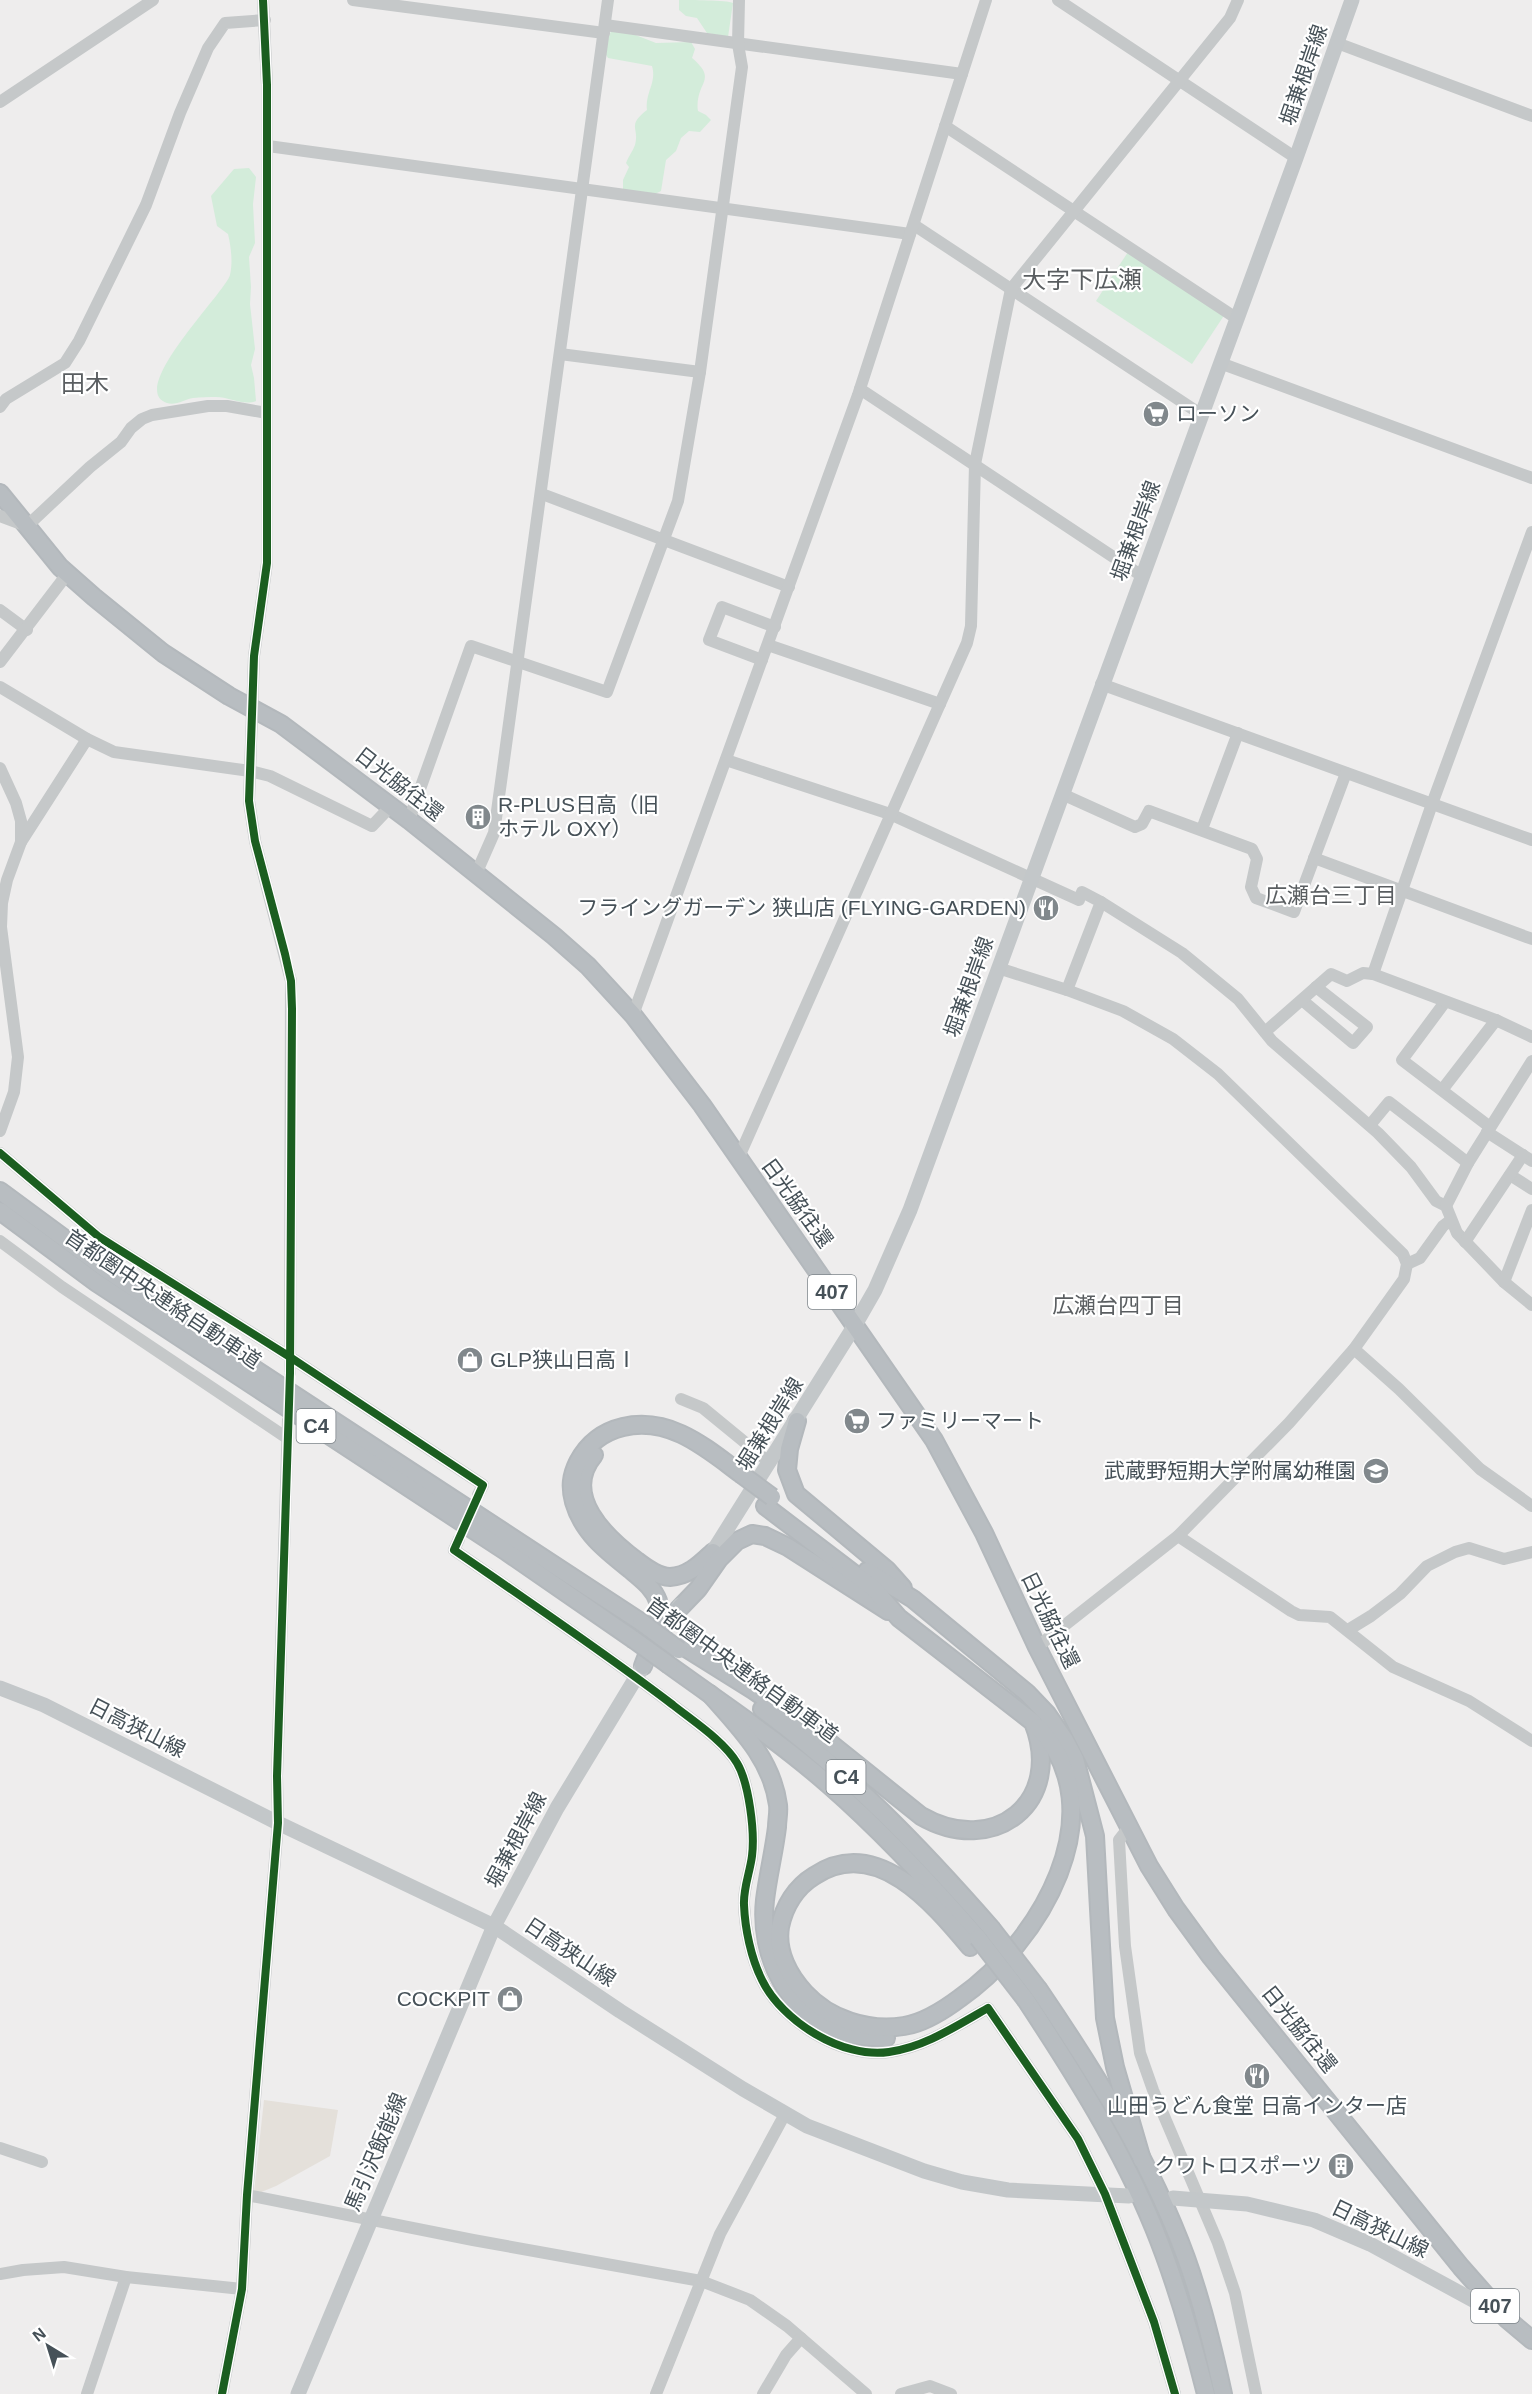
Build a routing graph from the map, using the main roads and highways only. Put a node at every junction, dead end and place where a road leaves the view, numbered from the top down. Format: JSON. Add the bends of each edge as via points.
{"nodes":[{"id":1,"x":1352,"y":0,"type":"edge"},
{"id":2,"x":0,"y":493,"type":"edge"},
{"id":3,"x":0,"y":1191,"type":"edge"},
{"id":4,"x":0,"y":1211,"type":"edge"},
{"id":5,"x":855,"y":1325,"type":"junction"},
{"id":6,"x":797,"y":1421,"type":"junction"},
{"id":7,"x":738,"y":1478,"type":"junction"},
{"id":8,"x":769,"y":1501,"type":"junction"},
{"id":9,"x":713,"y":1552,"type":"junction"},
{"id":10,"x":913,"y":1599,"type":"junction"},
{"id":11,"x":674,"y":1615,"type":"junction"},
{"id":12,"x":899,"y":1618,"type":"junction"},
{"id":13,"x":680,"y":1647,"type":"junction"},
{"id":14,"x":639,"y":1672,"type":"junction"},
{"id":15,"x":0,"y":1688,"type":"edge"},
{"id":16,"x":710,"y":1694,"type":"junction"},
{"id":17,"x":1033,"y":1722,"type":"junction"},
{"id":18,"x":1080,"y":1782,"type":"junction"},
{"id":19,"x":494,"y":1926,"type":"junction"},
{"id":20,"x":980,"y":1938,"type":"junction"},
{"id":21,"x":1028,"y":1999,"type":"junction"},
{"id":22,"x":1142,"y":2160,"type":"junction"},
{"id":23,"x":1129,"y":2196,"type":"dead end"},
{"id":24,"x":1173,"y":2198,"type":"dead end"},
{"id":25,"x":1461,"y":2268,"type":"junction"},
{"id":26,"x":1427,"y":2276,"type":"junction"},
{"id":27,"x":1507,"y":2319,"type":"junction"},
{"id":28,"x":1532,"y":2340,"type":"edge"},
{"id":29,"x":298,"y":2394,"type":"edge"},
{"id":30,"x":1206,"y":2394,"type":"edge"},
{"id":31,"x":1223,"y":2394,"type":"edge"}],
"edges":[{"from":1,"to":5,"type":"main road","name":"堀兼根岸線","via":[[909,1210],[875,1290]]},
{"from":2,"to":5,"type":"highway","name":"日光脇往還","number":"407","via":[[68,573],[163,654],[281,724],[409,820],[574,953],[633,1015],[702,1105]]},
{"from":3,"to":13,"type":"highway","name":"首都圏中央連絡自動車道","number":"C4","bridge":true,"via":[[204,1336]]},
{"from":4,"to":16,"type":"highway","name":"首都圏中央連絡自動車道","number":"C4","bridge":true,"via":[[97,1283],[497,1545]]},
{"from":5,"to":6,"type":"main road","name":"堀兼根岸線"},
{"from":5,"to":25,"type":"highway","name":"日光脇往還","number":"407","via":[[918,1415],[956,1479],[1149,1866],[1176,1909]]},
{"from":6,"to":9,"type":"main road","name":"堀兼根岸線"},
{"from":6,"to":10,"type":"highway","via":[[787,1470],[796,1494],[886,1570]]},
{"from":7,"to":8,"type":"highway"},
{"from":7,"to":9,"type":"highway","via":[[694,1451],[646,1432],[616,1437],[602,1445],[590,1460],[582,1482],[584,1501],[604,1533],[656,1573],[668,1577],[684,1574]]},
{"from":7,"to":14,"type":"highway","via":[[695,1440],[651,1425],[609,1430],[581,1456],[572,1474],[571,1492],[577,1513],[599,1544],[646,1583],[659,1603],[659,1618]]},
{"from":8,"to":10,"type":"highway","via":[[881,1581]]},
{"from":8,"to":12,"type":"highway","via":[[874,1589]]},
{"from":9,"to":11,"type":"main road","name":"堀兼根岸線"},
{"from":10,"to":18,"type":"highway","via":[[969,1643],[1047,1714],[1075,1760]]},
{"from":11,"to":12,"type":"highway","via":[[719,1559],[737,1541],[752,1534],[788,1546]]},
{"from":11,"to":14,"type":"main road","name":"堀兼根岸線"},
{"from":12,"to":17,"type":"highway"},
{"from":13,"to":17,"type":"highway","via":[[806,1726],[921,1816],[950,1830],[970,1832],[1000,1826],[1034,1794],[1043,1757]]},
{"from":13,"to":20,"type":"highway","name":"首都圏中央連絡自動車道","number":"C4","via":[[774,1717],[909,1836]]},
{"from":14,"to":19,"type":"main road","name":"堀兼根岸線","via":[[557,1808]]},
{"from":15,"to":19,"type":"main road","name":"日高狭山線","via":[[44,1705]]},
{"from":16,"to":18,"type":"highway","via":[[754,1745],[769,1771],[779,1806],[765,1900],[765,1939],[772,1964],[789,1993],[816,2019],[864,2037],[912,2035],[951,2018],[995,1985],[1028,1948],[1074,1865],[1080,1833]]},
{"from":16,"to":20,"type":"highway","name":"首都圏中央連絡自動車道","number":"C4","via":[[828,1784],[897,1848]]},
{"from":17,"to":20,"type":"highway","via":[[1052,1743],[1066,1777],[1071,1826],[1064,1860],[1038,1917],[1008,1956],[975,1988],[946,2008],[904,2026],[854,2024],[814,2003],[793,1980],[779,1944],[784,1911],[804,1882],[822,1870],[857,1863],[894,1874]]},
{"from":18,"to":22,"type":"highway","via":[[1096,1845],[1105,2018]]},
{"from":19,"to":23,"type":"main road","name":"日高狭山線","via":[[784,2114],[842,2140],[962,2182],[1008,2190]]},
{"from":19,"to":29,"type":"main road","name":"馬引沢飯能線"},
{"from":20,"to":21,"type":"highway","name":"首都圏中央連絡自動車道","number":"C4","bridge":true},
{"from":21,"to":22,"type":"highway","name":"首都圏中央連絡自動車道","number":"C4","via":[[1089,2067]]},
{"from":21,"to":30,"type":"highway","name":"首都圏中央連絡自動車道","number":"C4","via":[[1112,2140],[1154,2228],[1181,2304]]},
{"from":22,"to":31,"type":"highway","name":"首都圏中央連絡自動車道","number":"C4","via":[[1186,2258]]},
{"from":24,"to":26,"type":"main road","name":"日高狭山線","via":[[1247,2204],[1314,2220],[1370,2244]]},
{"from":25,"to":26,"type":"main road","name":"日高狭山線","via":[[1441,2278]]},
{"from":25,"to":27,"type":"highway","name":"日光脇往還","number":"407"},
{"from":26,"to":27,"type":"main road","name":"日高狭山線"},
{"from":27,"to":28,"type":"highway","name":"日光脇往還","number":"407"}]}
